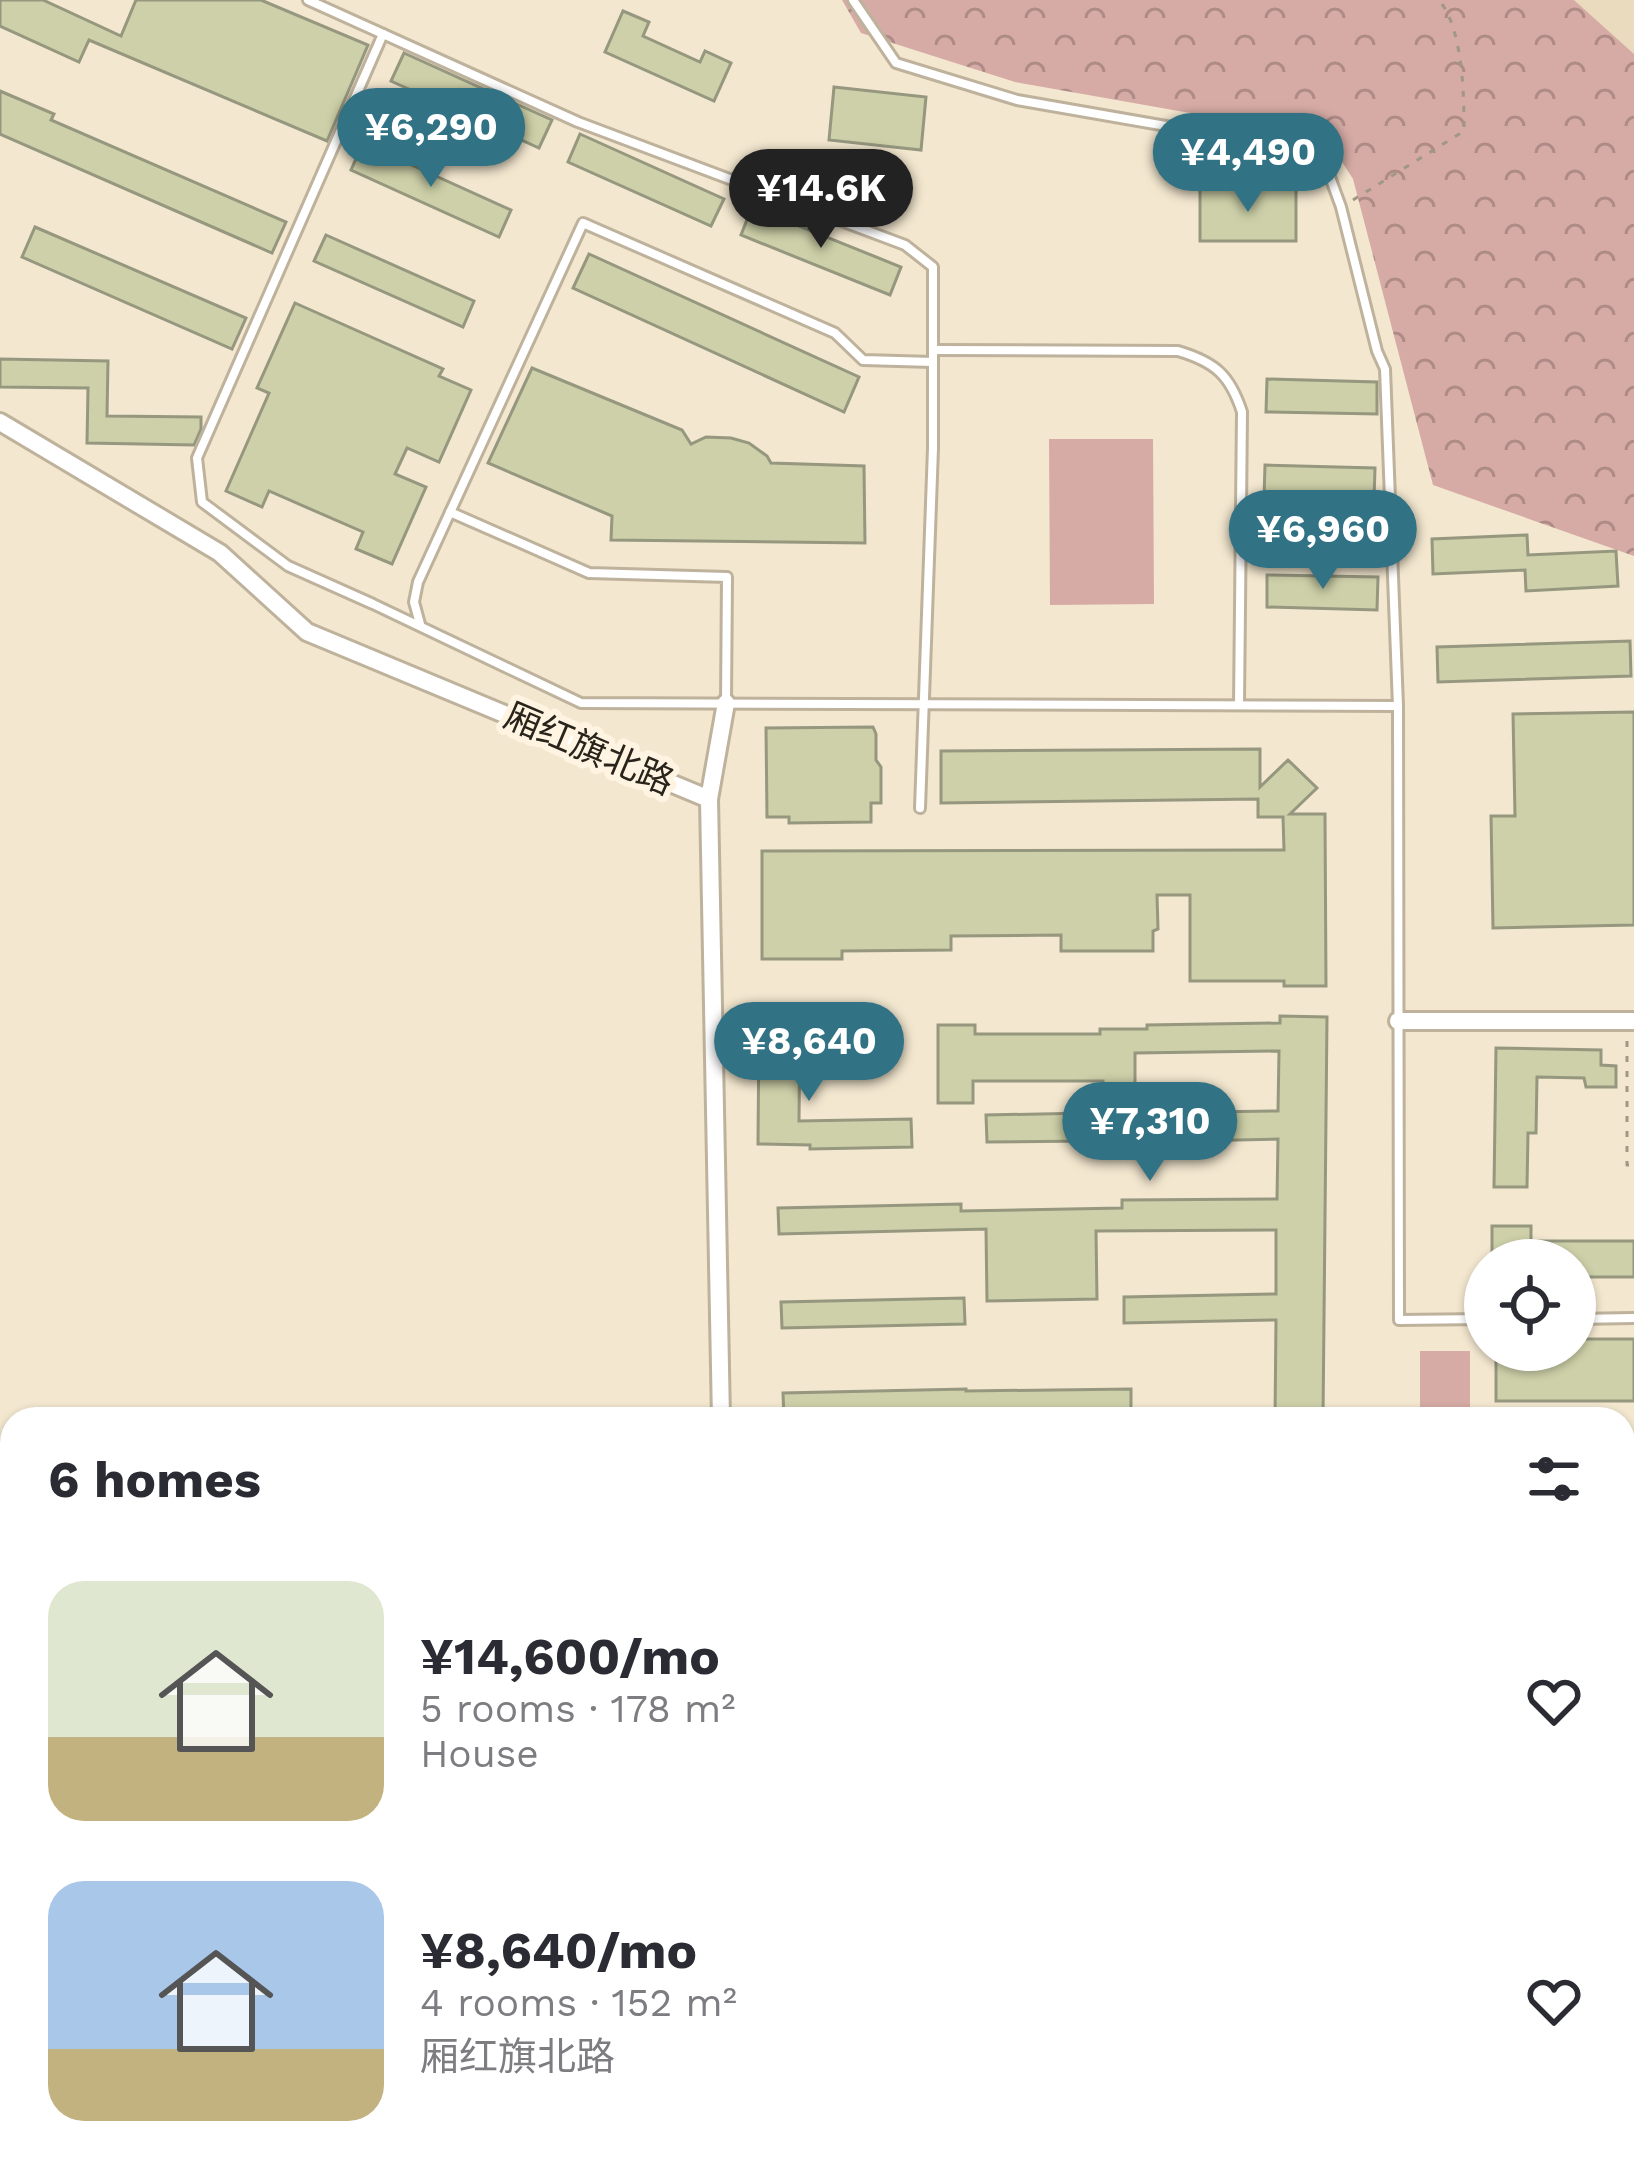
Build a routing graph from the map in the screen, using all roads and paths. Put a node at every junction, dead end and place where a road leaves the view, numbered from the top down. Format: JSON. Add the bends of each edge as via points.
{"nodes":[{"id":1,"x":308,"y":0,"type":"edge"},
{"id":2,"x":853,"y":0,"type":"edge"},
{"id":3,"x":1439,"y":0,"type":"edge"},
{"id":4,"x":383,"y":34,"type":"junction"},
{"id":5,"x":1341,"y":207,"type":"junction"},
{"id":6,"x":933,"y":350,"type":"junction"},
{"id":7,"x":933,"y":362,"type":"junction"},
{"id":8,"x":0,"y":422,"type":"edge"},
{"id":9,"x":450,"y":512,"type":"junction"},
{"id":10,"x":420,"y":626,"type":"junction"},
{"id":11,"x":726,"y":703,"type":"junction"},
{"id":12,"x":922,"y":703,"type":"junction"},
{"id":13,"x":1239,"y":705,"type":"junction"},
{"id":14,"x":1397,"y":706,"type":"junction"},
{"id":15,"x":709,"y":799,"type":"junction"},
{"id":16,"x":920,"y":808,"type":"dead end"},
{"id":17,"x":1398,"y":1021,"type":"junction"},
{"id":18,"x":1630,"y":1021,"type":"edge"},
{"id":19,"x":1634,"y":1165,"type":"edge"},
{"id":20,"x":1596,"y":1318,"type":"edge"},
{"id":21,"x":1634,"y":1318,"type":"edge"},
{"id":22,"x":1464,"y":1319,"type":"edge"},
{"id":23,"x":721,"y":1407,"type":"edge"}],
"edges":[{"from":1,"to":4,"type":"lane"},
{"from":2,"to":5,"type":"lane","via":[[896,63],[1017,100],[1298,149],[1326,166]]},
{"from":3,"to":5,"type":"path","via":[[1450,13],[1464,131]]},
{"from":4,"to":6,"type":"lane","via":[[578,122],[905,244],[933,268]]},
{"from":4,"to":10,"type":"lane","via":[[197,458],[202,502],[288,566]]},
{"from":5,"to":14,"type":"lane","via":[[1385,369]]},
{"from":6,"to":7,"type":"lane"},
{"from":6,"to":13,"type":"lane","via":[[1178,351],[1205,359],[1234,387],[1242,412]]},
{"from":7,"to":9,"type":"lane","via":[[862,360],[836,333],[583,223]]},
{"from":7,"to":12,"type":"lane"},
{"from":8,"to":15,"type":"street","name":"厢红旗北路","via":[[220,553],[307,632]]},
{"from":9,"to":10,"type":"lane","via":[[418,582]]},
{"from":9,"to":11,"type":"lane","via":[[589,573],[727,577]]},
{"from":10,"to":11,"type":"lane","via":[[580,703]]},
{"from":11,"to":12,"type":"lane"},
{"from":11,"to":15,"type":"street"},
{"from":12,"to":13,"type":"lane"},
{"from":12,"to":16,"type":"lane"},
{"from":13,"to":14,"type":"lane"},
{"from":14,"to":17,"type":"lane"},
{"from":15,"to":23,"type":"street","name":"厢红旗北路"},
{"from":17,"to":18,"type":"street"},
{"from":17,"to":22,"type":"lane","via":[[1399,1320]]},
{"from":18,"to":19,"type":"path","via":[[1627,1165]]},
{"from":20,"to":21,"type":"lane"}]}
